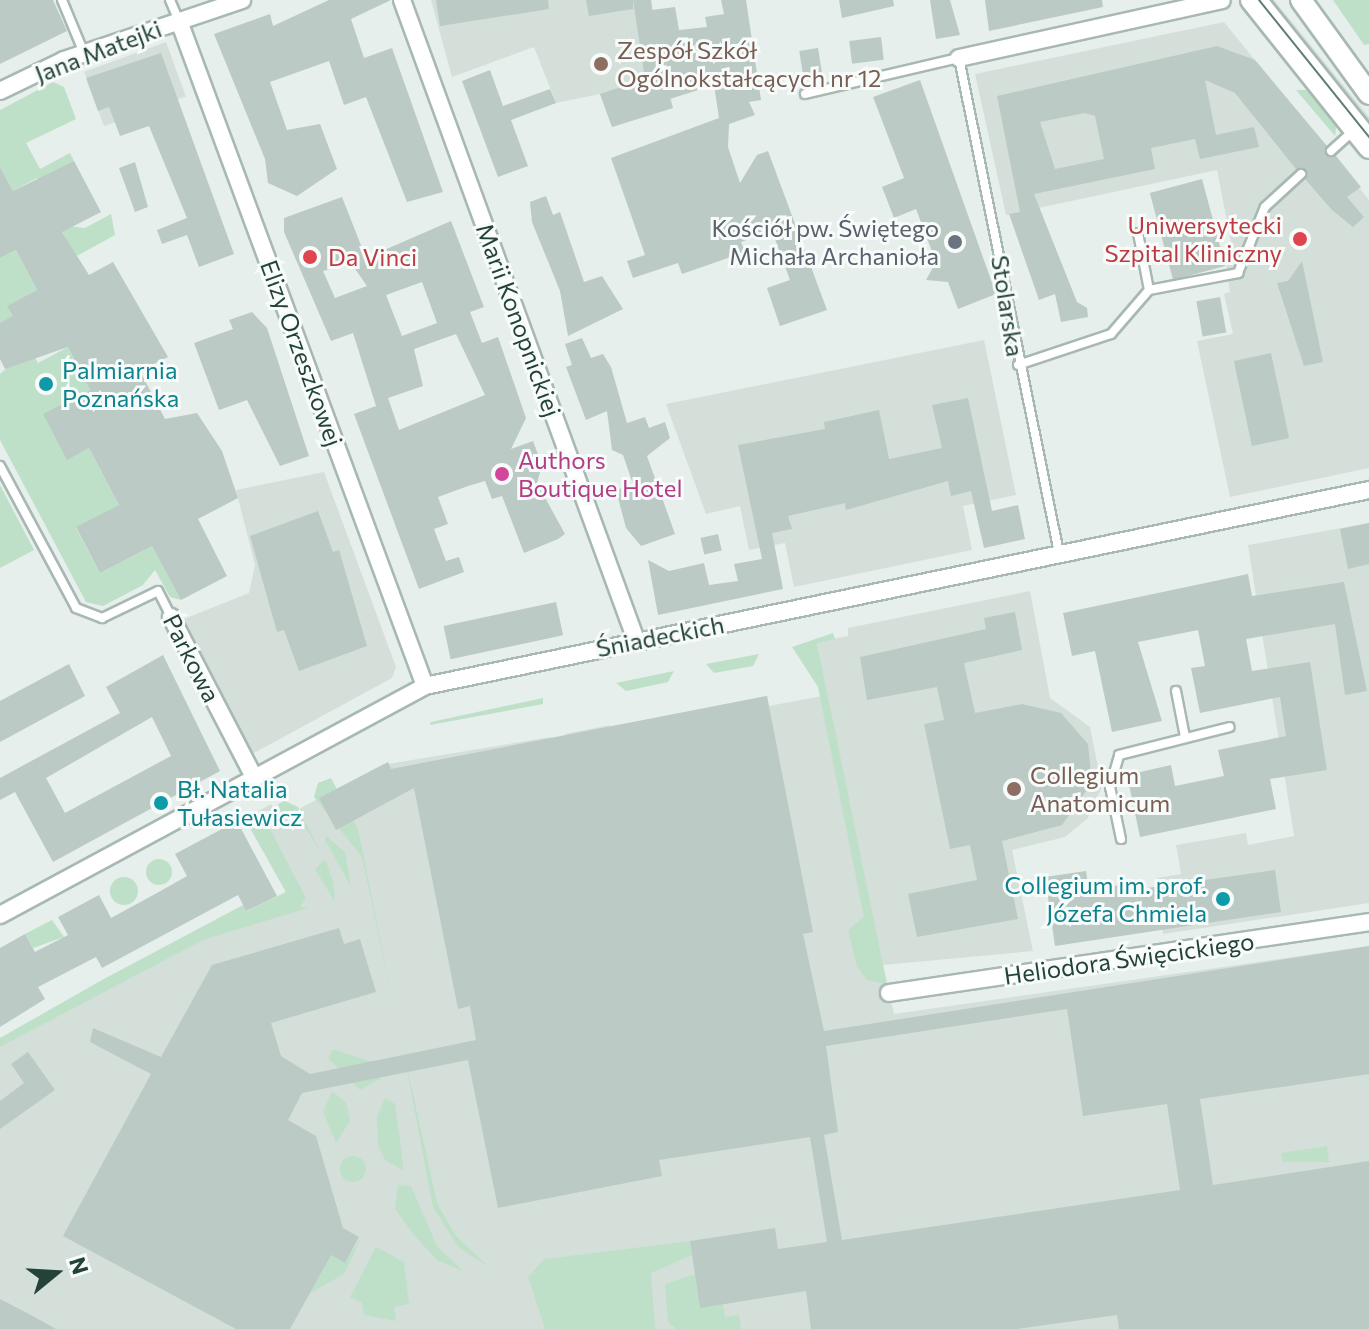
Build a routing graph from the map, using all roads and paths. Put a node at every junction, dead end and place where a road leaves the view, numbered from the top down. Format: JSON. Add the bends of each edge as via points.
{"nodes":[{"id":1,"x":62,"y":0,"type":"edge"},
{"id":2,"x":170,"y":0,"type":"edge"},
{"id":3,"x":242,"y":0,"type":"edge"},
{"id":4,"x":402,"y":0,"type":"edge"},
{"id":5,"x":1222,"y":0,"type":"edge"},
{"id":6,"x":1251,"y":0,"type":"edge"},
{"id":7,"x":1264,"y":0,"type":"edge"},
{"id":8,"x":1301,"y":0,"type":"edge"},
{"id":9,"x":179,"y":21,"type":"junction"},
{"id":10,"x":84,"y":53,"type":"junction"},
{"id":11,"x":959,"y":58,"type":"junction"},
{"id":12,"x":0,"y":91,"type":"edge"},
{"id":13,"x":805,"y":94,"type":"dead end"},
{"id":14,"x":1369,"y":94,"type":"edge"},
{"id":15,"x":1362,"y":130,"type":"edge"},
{"id":16,"x":1369,"y":148,"type":"edge"},
{"id":17,"x":1331,"y":151,"type":"dead end"},
{"id":18,"x":1301,"y":174,"type":"dead end"},
{"id":19,"x":1138,"y":233,"type":"dead end"},
{"id":20,"x":1149,"y":290,"type":"junction"},
{"id":21,"x":1018,"y":365,"type":"junction"},
{"id":22,"x":0,"y":466,"type":"edge"},
{"id":23,"x":1369,"y":490,"type":"edge"},
{"id":24,"x":1059,"y":553,"type":"junction"},
{"id":25,"x":171,"y":617,"type":"joint"},
{"id":26,"x":636,"y":640,"type":"junction"},
{"id":27,"x":425,"y":686,"type":"junction"},
{"id":28,"x":1176,"y":691,"type":"dead end"},
{"id":29,"x":1230,"y":727,"type":"dead end"},
{"id":30,"x":1185,"y":737,"type":"junction"},
{"id":31,"x":255,"y":779,"type":"junction"},
{"id":32,"x":1121,"y":839,"type":"dead end"},
{"id":33,"x":0,"y":915,"type":"edge"},
{"id":34,"x":1369,"y":922,"type":"edge"},
{"id":35,"x":889,"y":993,"type":"dead end"}],
"edges":[{"from":1,"to":10,"type":"lane"},
{"from":2,"to":9,"type":"lane"},
{"from":3,"to":9,"type":"street","name":"Jana Matejki"},
{"from":4,"to":26,"type":"street","name":"Marii Konopnickiej"},
{"from":5,"to":11,"type":"street"},
{"from":6,"to":15,"type":"street"},
{"from":7,"to":15,"type":"lane"},
{"from":8,"to":14,"type":"street"},
{"from":9,"to":10,"type":"street","name":"Jana Matejki"},
{"from":9,"to":27,"type":"street","name":"Elizy Orzeszkowej"},
{"from":10,"to":12,"type":"street","name":"Jana Matejki"},
{"from":11,"to":13,"type":"lane"},
{"from":11,"to":21,"type":"lane","name":"Stolarska"},
{"from":15,"to":16,"type":"street"},
{"from":15,"to":17,"type":"lane"},
{"from":18,"to":20,"type":"lane","via":[[1265,207],[1238,273]]},
{"from":19,"to":20,"type":"lane"},
{"from":20,"to":21,"type":"lane","via":[[1111,334]]},
{"from":21,"to":24,"type":"lane","name":"Stolarska"},
{"from":22,"to":25,"type":"lane","name":"Parkowa","via":[[76,608],[102,618],[158,591]]},
{"from":23,"to":24,"type":"street","name":"Śniadeckich"},
{"from":24,"to":26,"type":"street","name":"Śniadeckich"},
{"from":25,"to":31,"type":"street","name":"Parkowa"},
{"from":26,"to":27,"type":"street","name":"Śniadeckich"},
{"from":27,"to":31,"type":"street","name":"Śniadeckich"},
{"from":28,"to":30,"type":"lane"},
{"from":29,"to":30,"type":"lane"},
{"from":30,"to":32,"type":"lane","via":[[1128,749],[1116,761],[1110,791]]},
{"from":31,"to":33,"type":"street","name":"Śniadeckich"},
{"from":34,"to":35,"type":"street","name":"Heliodora Święcickiego"}]}
